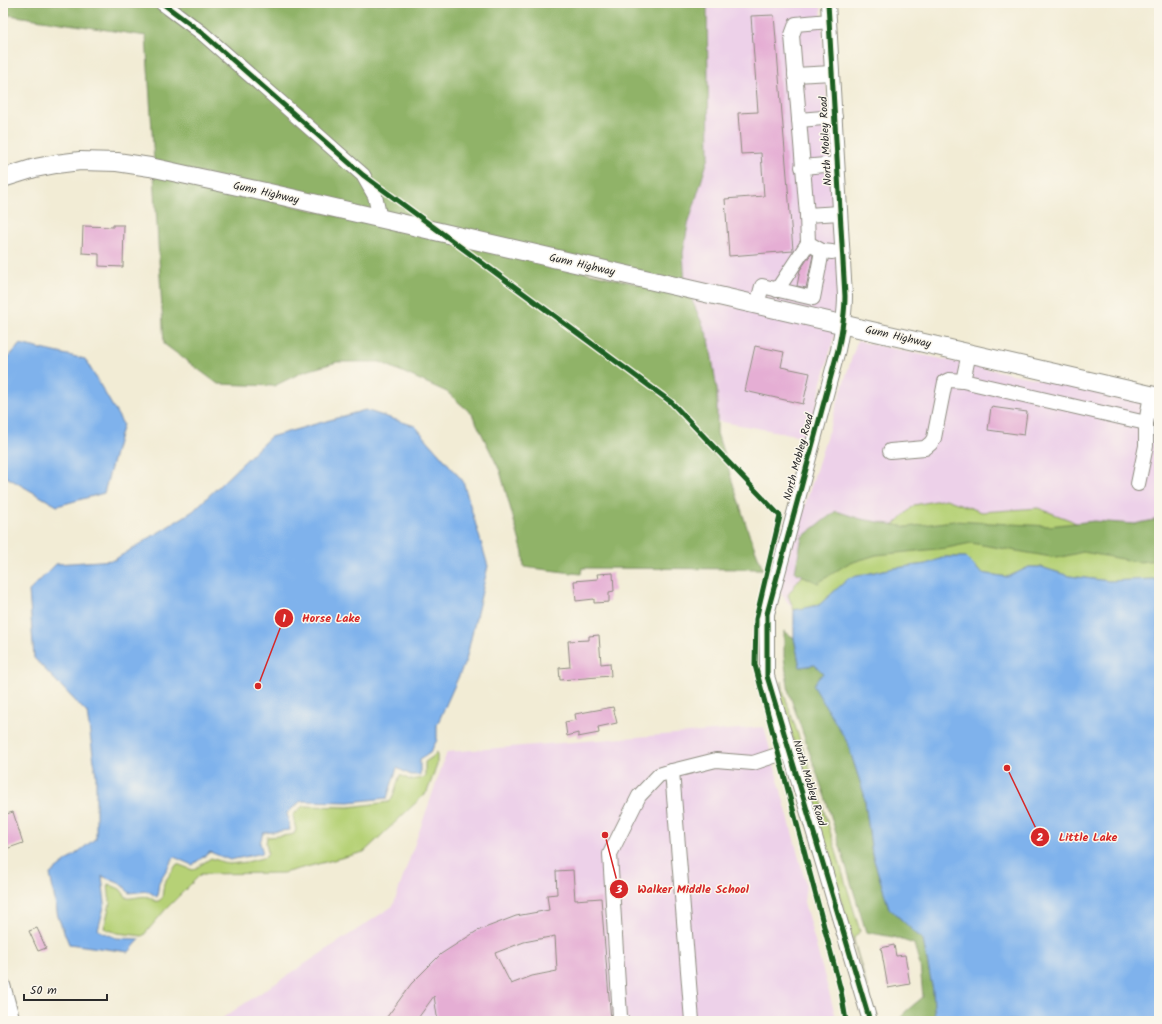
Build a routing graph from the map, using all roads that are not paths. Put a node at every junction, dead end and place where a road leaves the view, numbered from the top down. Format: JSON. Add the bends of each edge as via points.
{"nodes":[{"id":1,"x":162,"y":3,"type":"edge"},
{"id":2,"x":828,"y":3,"type":"edge"},
{"id":3,"x":829,"y":21,"type":"junction"},
{"id":4,"x":832,"y":73,"type":"junction"},
{"id":5,"x":795,"y":75,"type":"junction"},
{"id":6,"x":835,"y":117,"type":"junction"},
{"id":7,"x":798,"y":120,"type":"junction"},
{"id":8,"x":837,"y":164,"type":"junction"},
{"id":9,"x":802,"y":167,"type":"junction"},
{"id":10,"x":3,"y":178,"type":"edge"},
{"id":11,"x":840,"y":213,"type":"junction"},
{"id":12,"x":807,"y":215,"type":"junction"},
{"id":13,"x":380,"y":219,"type":"junction"},
{"id":14,"x":808,"y":243,"type":"junction"},
{"id":15,"x":822,"y":252,"type":"junction"},
{"id":16,"x":843,"y":252,"type":"junction"},
{"id":17,"x":778,"y":290,"type":"junction"},
{"id":18,"x":813,"y":298,"type":"junction"},
{"id":19,"x":757,"y":305,"type":"junction"},
{"id":20,"x":810,"y":317,"type":"junction"},
{"id":21,"x":844,"y":325,"type":"junction"},
{"id":22,"x":969,"y":353,"type":"junction"},
{"id":23,"x":963,"y":381,"type":"junction"},
{"id":24,"x":1155,"y":396,"type":"edge"},
{"id":25,"x":1146,"y":423,"type":"junction"},
{"id":26,"x":890,"y":451,"type":"dead end"},
{"id":27,"x":1138,"y":484,"type":"dead end"},
{"id":28,"x":789,"y":751,"type":"junction"},
{"id":29,"x":672,"y":771,"type":"junction"},
{"id":30,"x":3,"y":985,"type":"edge"},
{"id":31,"x":13,"y":1021,"type":"edge"},
{"id":32,"x":622,"y":1021,"type":"edge"},
{"id":33,"x":692,"y":1021,"type":"edge"},
{"id":34,"x":870,"y":1021,"type":"edge"}],
"edges":[{"from":1,"to":13,"type":"street","via":[[202,33],[363,175],[375,196]]},
{"from":2,"to":3,"type":"street","name":"North Mobley Road"},
{"from":3,"to":4,"type":"street","name":"North Mobley Road"},
{"from":3,"to":5,"type":"street","via":[[796,24],[792,35]]},
{"from":4,"to":5,"type":"street"},
{"from":4,"to":6,"type":"street","name":"North Mobley Road"},
{"from":5,"to":7,"type":"street"},
{"from":6,"to":7,"type":"street"},
{"from":6,"to":8,"type":"street","name":"North Mobley Road"},
{"from":7,"to":9,"type":"street"},
{"from":8,"to":9,"type":"street"},
{"from":8,"to":11,"type":"street","name":"North Mobley Road"},
{"from":9,"to":12,"type":"street"},
{"from":10,"to":13,"type":"main road","name":"Gunn Highway","via":[[56,164],[93,161],[128,163]]},
{"from":11,"to":12,"type":"street"},
{"from":11,"to":16,"type":"street","name":"North Mobley Road"},
{"from":12,"to":14,"type":"street"},
{"from":13,"to":19,"type":"main road","name":"Gunn Highway"},
{"from":14,"to":15,"type":"street"},
{"from":14,"to":17,"type":"street"},
{"from":15,"to":16,"type":"street"},
{"from":15,"to":18,"type":"street"},
{"from":16,"to":21,"type":"street","name":"North Mobley Road","via":[[846,296]]},
{"from":17,"to":18,"type":"street"},
{"from":17,"to":19,"type":"street","via":[[762,286]]},
{"from":18,"to":20,"type":"street"},
{"from":19,"to":20,"type":"main road","name":"Gunn Highway"},
{"from":20,"to":21,"type":"main road","name":"Gunn Highway"},
{"from":21,"to":22,"type":"main road","name":"Gunn Highway"},
{"from":21,"to":28,"type":"street","name":"North Mobley Road","via":[[767,614],[767,676]]},
{"from":22,"to":23,"type":"street"},
{"from":22,"to":24,"type":"main road","name":"Gunn Highway"},
{"from":23,"to":25,"type":"street"},
{"from":23,"to":26,"type":"street","via":[[945,382],[931,443],[925,448]]},
{"from":24,"to":25,"type":"street"},
{"from":25,"to":27,"type":"street","via":[[1146,446]]},
{"from":28,"to":29,"type":"street","via":[[753,763],[716,760]]},
{"from":28,"to":34,"type":"street","name":"North Mobley Road"},
{"from":29,"to":32,"type":"street","via":[[659,775],[639,796],[610,854]]},
{"from":29,"to":33,"type":"street"},
{"from":30,"to":31,"type":"street"}]}
